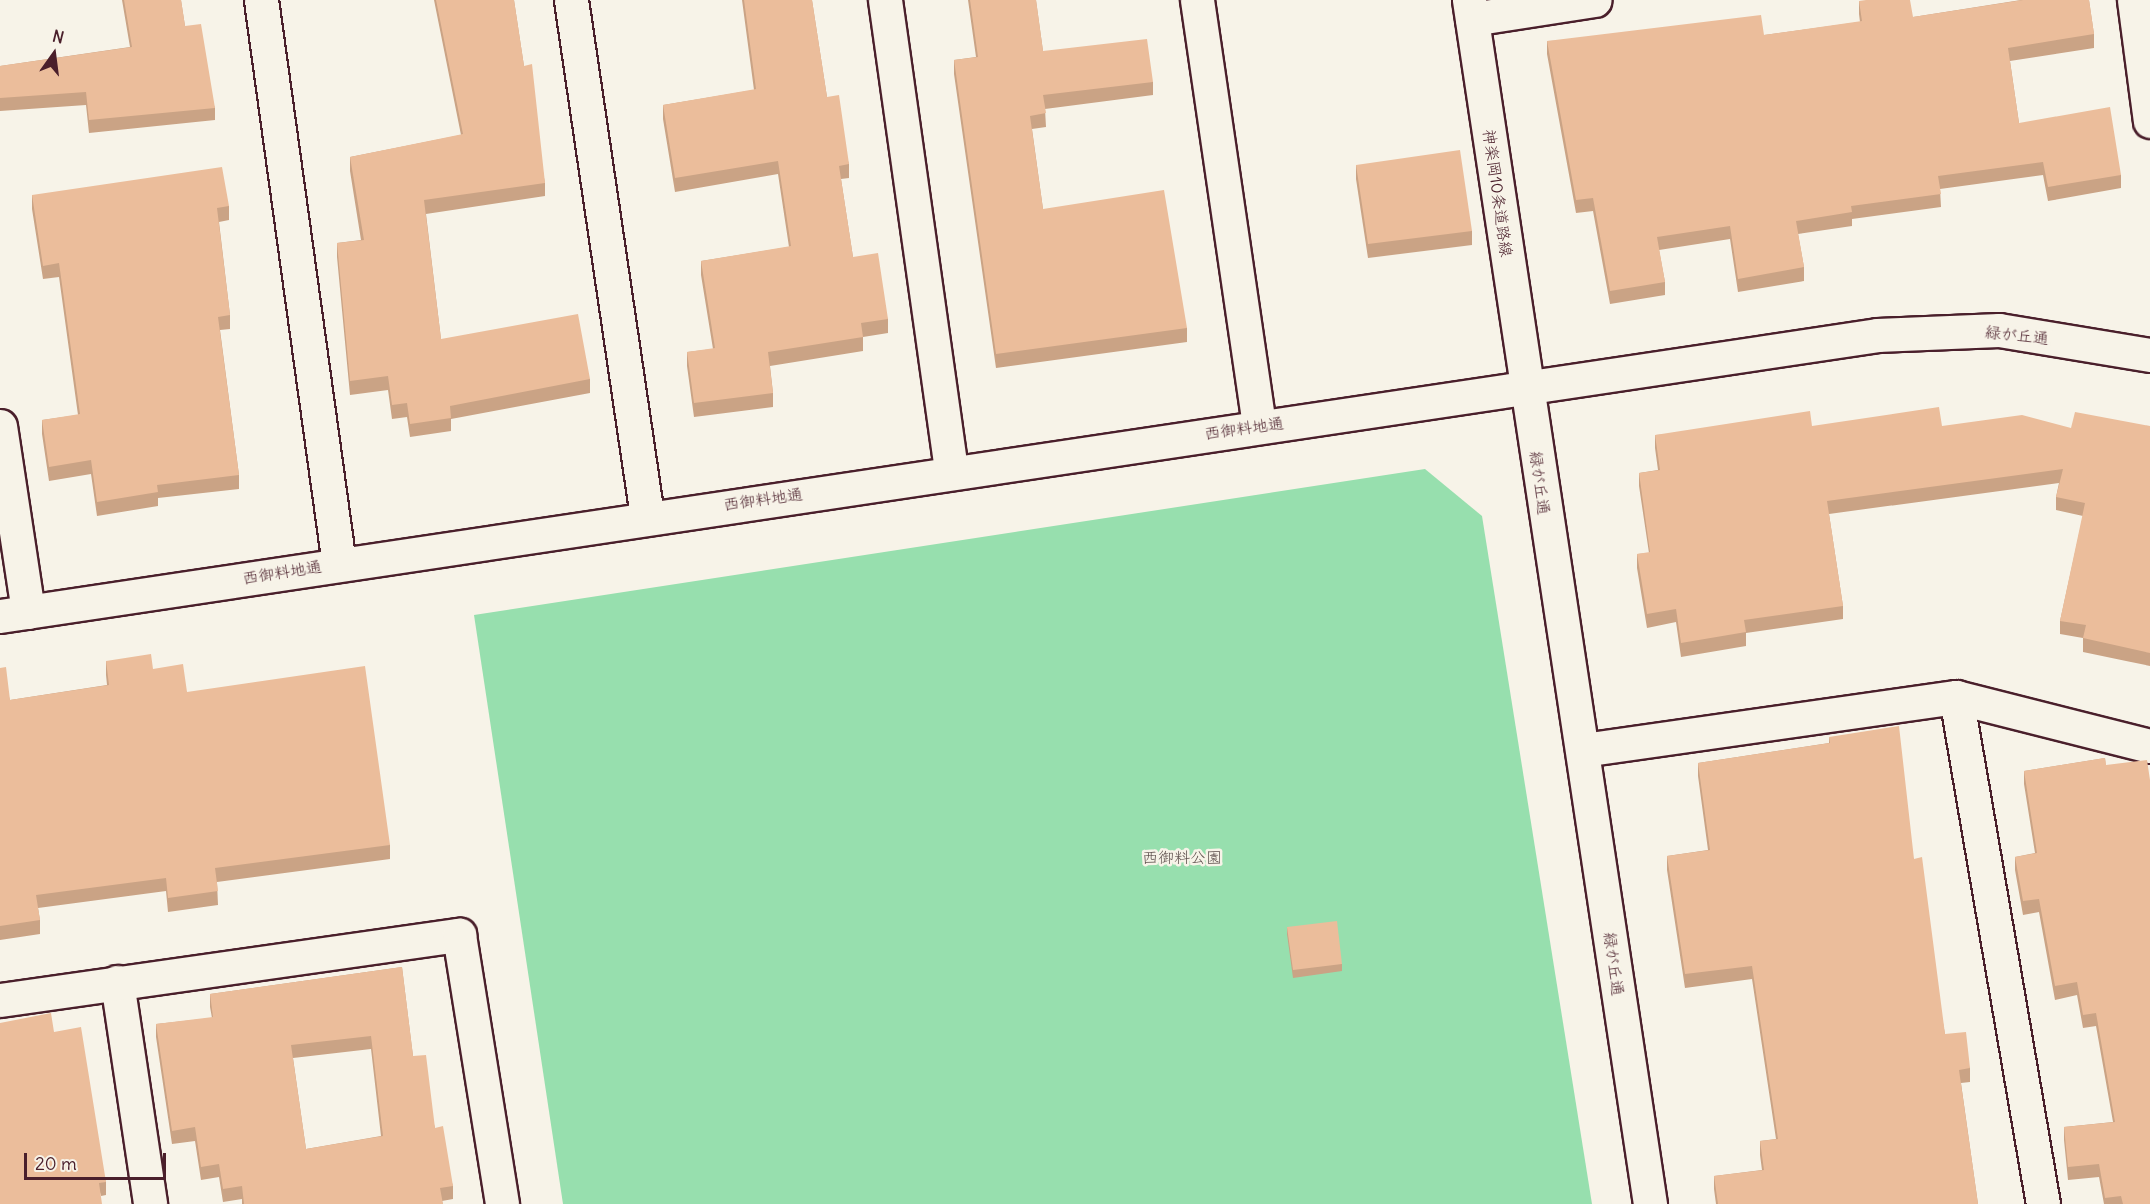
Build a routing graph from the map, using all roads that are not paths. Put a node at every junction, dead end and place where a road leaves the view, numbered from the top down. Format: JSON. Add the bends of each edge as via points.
{"nodes":[{"id":1,"x":261,"y":0,"type":"edge"},
{"id":2,"x":571,"y":0,"type":"edge"},
{"id":3,"x":885,"y":0,"type":"edge"},
{"id":4,"x":1197,"y":0,"type":"edge"},
{"id":5,"x":1595,"y":0,"type":"edge"},
{"id":6,"x":2134,"y":0,"type":"edge"},
{"id":7,"x":1471,"y":10,"type":"edge"},
{"id":8,"x":2150,"y":121,"type":"edge"},
{"id":9,"x":2150,"y":355,"type":"edge"},
{"id":10,"x":1526,"y":385,"type":"junction"},
{"id":11,"x":0,"y":426,"type":"edge"},
{"id":12,"x":1259,"y":426,"type":"junction"},
{"id":13,"x":951,"y":471,"type":"junction"},
{"id":14,"x":647,"y":516,"type":"junction"},
{"id":15,"x":339,"y":564,"type":"junction"},
{"id":16,"x":14,"y":614,"type":"edge"},
{"id":17,"x":1956,"y":697,"type":"junction"},
{"id":18,"x":2150,"y":746,"type":"edge"},
{"id":19,"x":1583,"y":750,"type":"junction"},
{"id":20,"x":117,"y":982,"type":"junction"},
{"id":21,"x":0,"y":1000,"type":"edge"},
{"id":22,"x":150,"y":1204,"type":"edge"},
{"id":23,"x":502,"y":1204,"type":"edge"},
{"id":24,"x":1650,"y":1204,"type":"edge"},
{"id":25,"x":2043,"y":1204,"type":"edge"}],
"edges":[{"from":1,"to":15,"type":"street"},
{"from":2,"to":14,"type":"street"},
{"from":3,"to":13,"type":"street"},
{"from":4,"to":12,"type":"street"},
{"from":5,"to":7,"type":"street"},
{"from":6,"to":8,"type":"street"},
{"from":7,"to":10,"type":"street","name":"神楽岡10条道路線"},
{"from":9,"to":10,"type":"street","name":"緑が丘通","via":[[2000,330],[1877,335]]},
{"from":10,"to":12,"type":"street","name":"西御料地通"},
{"from":10,"to":19,"type":"street","name":"緑が丘通"},
{"from":11,"to":16,"type":"street"},
{"from":12,"to":13,"type":"street","name":"西御料地通"},
{"from":13,"to":14,"type":"street","name":"西御料地通"},
{"from":14,"to":15,"type":"street","name":"西御料地通"},
{"from":15,"to":16,"type":"street","name":"西御料地通"},
{"from":17,"to":18,"type":"street"},
{"from":17,"to":19,"type":"street"},
{"from":17,"to":25,"type":"street"},
{"from":19,"to":24,"type":"street","name":"緑が丘通"},
{"from":20,"to":21,"type":"street"},
{"from":20,"to":22,"type":"street"},
{"from":20,"to":23,"type":"street","via":[[459,935]]}]}
